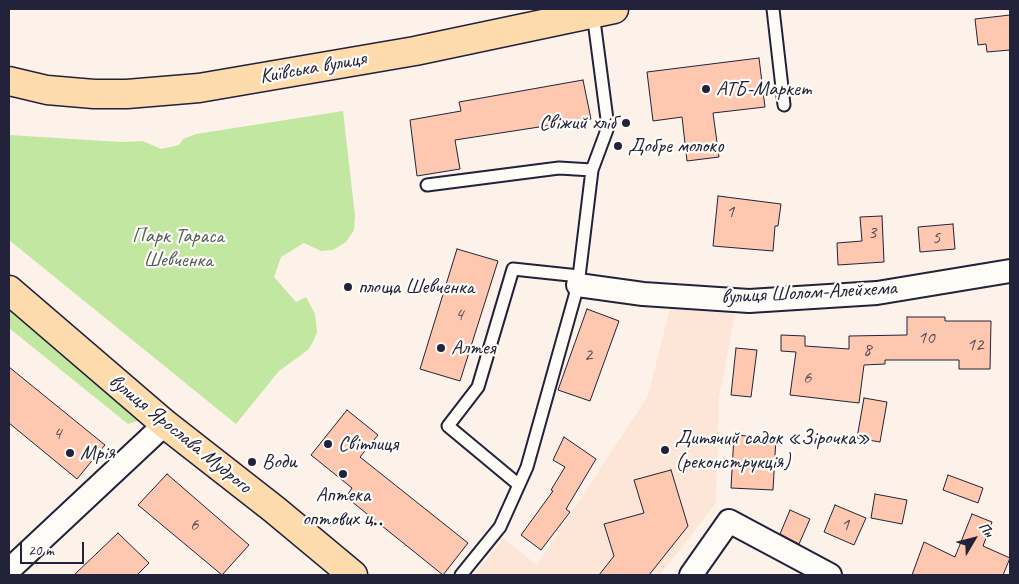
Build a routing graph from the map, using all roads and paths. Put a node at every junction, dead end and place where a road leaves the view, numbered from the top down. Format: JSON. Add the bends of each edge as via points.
{"nodes":[{"id":1,"x":773,"y":9,"type":"edge"},
{"id":2,"x":603,"y":11,"type":"edge"},
{"id":3,"x":9,"y":82,"type":"edge"},
{"id":4,"x":784,"y":105,"type":"dead end"},
{"id":5,"x":592,"y":170,"type":"junction"},
{"id":6,"x":427,"y":185,"type":"dead end"},
{"id":7,"x":1010,"y":271,"type":"edge"},
{"id":8,"x":579,"y":280,"type":"junction"},
{"id":9,"x":9,"y":290,"type":"edge"},
{"id":10,"x":165,"y":424,"type":"junction"},
{"id":11,"x":519,"y":485,"type":"junction"},
{"id":12,"x":9,"y":570,"type":"edge"},
{"id":13,"x":353,"y":575,"type":"edge"},
{"id":14,"x":461,"y":575,"type":"edge"},
{"id":15,"x":690,"y":575,"type":"edge"},
{"id":16,"x":830,"y":575,"type":"edge"}],
"edges":[{"from":1,"to":4,"type":"lane"},
{"from":2,"to":3,"type":"main road","name":"Київська вулиця","via":[[415,51],[199,88],[94,94],[47,90]]},
{"from":2,"to":5,"type":"lane","via":[[608,127]]},
{"from":5,"to":6,"type":"lane","via":[[559,168]]},
{"from":5,"to":8,"type":"lane"},
{"from":7,"to":8,"type":"street","name":"вулиця Шолом-Алейхема","via":[[877,293],[749,301],[643,294]]},
{"from":8,"to":11,"type":"lane","via":[[527,467]]},
{"from":8,"to":11,"type":"lane","via":[[513,269],[478,387],[448,426]]},
{"from":9,"to":10,"type":"main road","name":"вулиця Ярослава Мудрого"},
{"from":10,"to":12,"type":"street"},
{"from":10,"to":13,"type":"main road","name":"вулиця Ярослава Мудрого"},
{"from":11,"to":14,"type":"lane","via":[[500,526]]},
{"from":15,"to":16,"type":"street","via":[[729,521]]}]}
